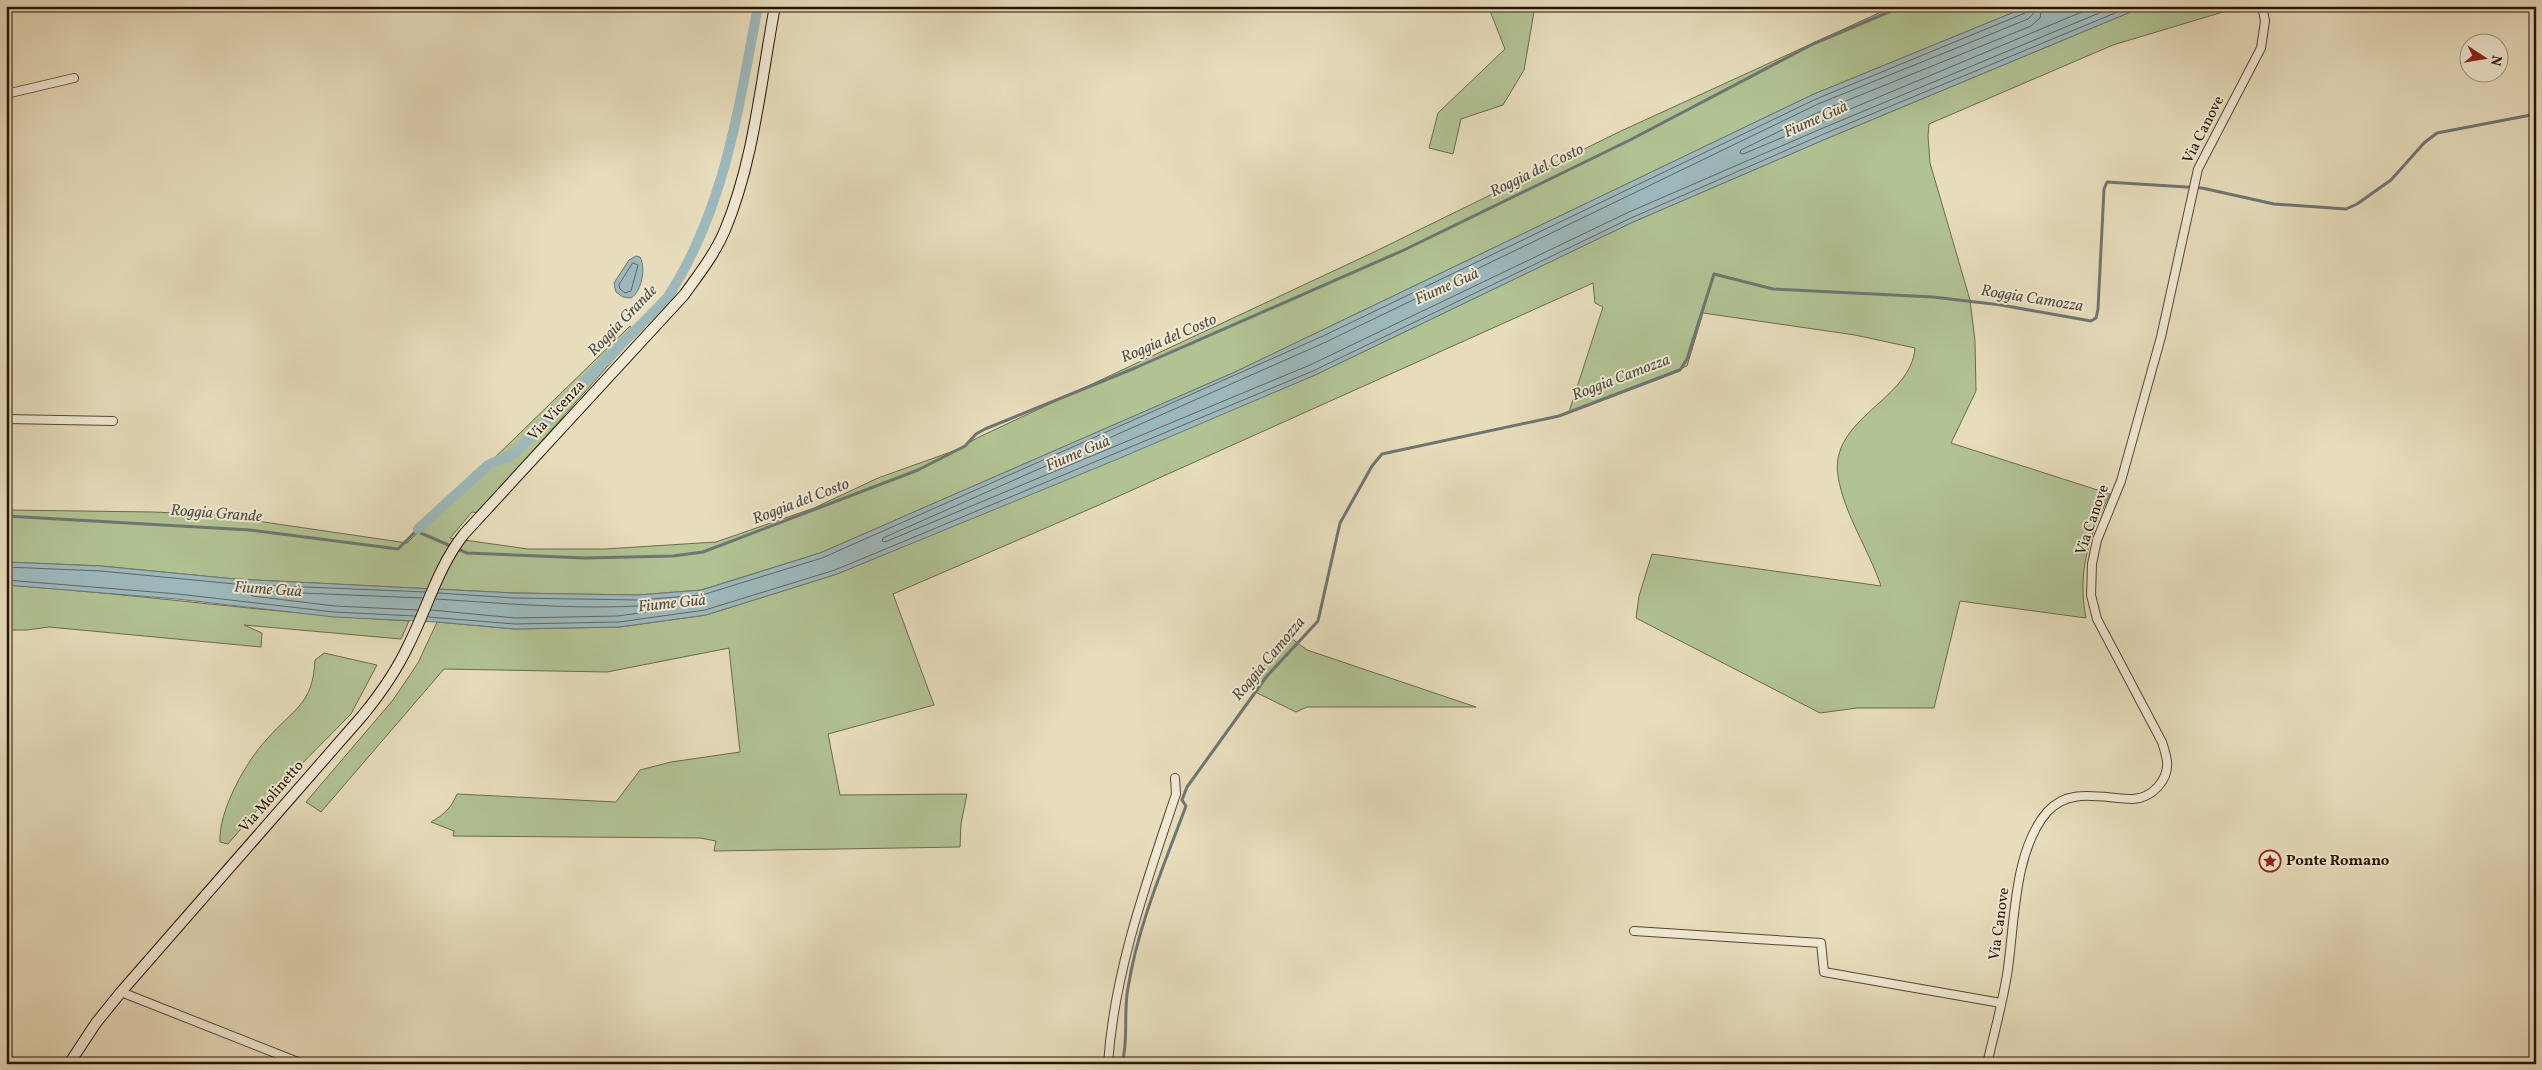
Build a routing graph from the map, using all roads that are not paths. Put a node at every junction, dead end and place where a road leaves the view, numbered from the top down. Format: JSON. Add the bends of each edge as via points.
{"nodes":[{"id":1,"x":775,"y":6,"type":"edge"},
{"id":2,"x":2262,"y":6,"type":"edge"},
{"id":3,"x":74,"y":78,"type":"dead end"},
{"id":4,"x":6,"y":94,"type":"edge"},
{"id":5,"x":6,"y":419,"type":"edge"},
{"id":6,"x":113,"y":421,"type":"dead end"},
{"id":7,"x":425,"y":608,"type":"joint"},
{"id":8,"x":1176,"y":778,"type":"dead end"},
{"id":9,"x":1634,"y":931,"type":"dead end"},
{"id":10,"x":121,"y":992,"type":"junction"},
{"id":11,"x":2001,"y":1003,"type":"junction"},
{"id":12,"x":69,"y":1064,"type":"edge"},
{"id":13,"x":303,"y":1064,"type":"edge"},
{"id":14,"x":1108,"y":1064,"type":"edge"},
{"id":15,"x":1987,"y":1064,"type":"edge"}],
"edges":[{"from":1,"to":7,"type":"main road","name":"Via Vicenza","via":[[740,184],[725,230],[710,260],[684,295],[464,534],[449,553]]},
{"from":2,"to":11,"type":"street","name":"Via Canove","via":[[2261,48],[2198,169],[2161,337],[2121,481],[2092,564],[2091,595],[2096,619],[2162,742],[2166,772],[2153,792],[2135,799],[2092,795],[2071,797],[2052,806],[2036,825],[2027,845]]},
{"from":3,"to":4,"type":"street"},
{"from":5,"to":6,"type":"street"},
{"from":7,"to":10,"type":"main road","name":"Via Molinetto","via":[[391,679],[363,716]]},
{"from":8,"to":14,"type":"street","via":[[1176,794],[1136,916],[1119,991]]},
{"from":9,"to":11,"type":"street","via":[[1821,943],[1824,972]]},
{"from":10,"to":12,"type":"main road","name":"Via Molinetto"},
{"from":10,"to":13,"type":"street"},
{"from":11,"to":15,"type":"street","name":"Via Canove"}]}
